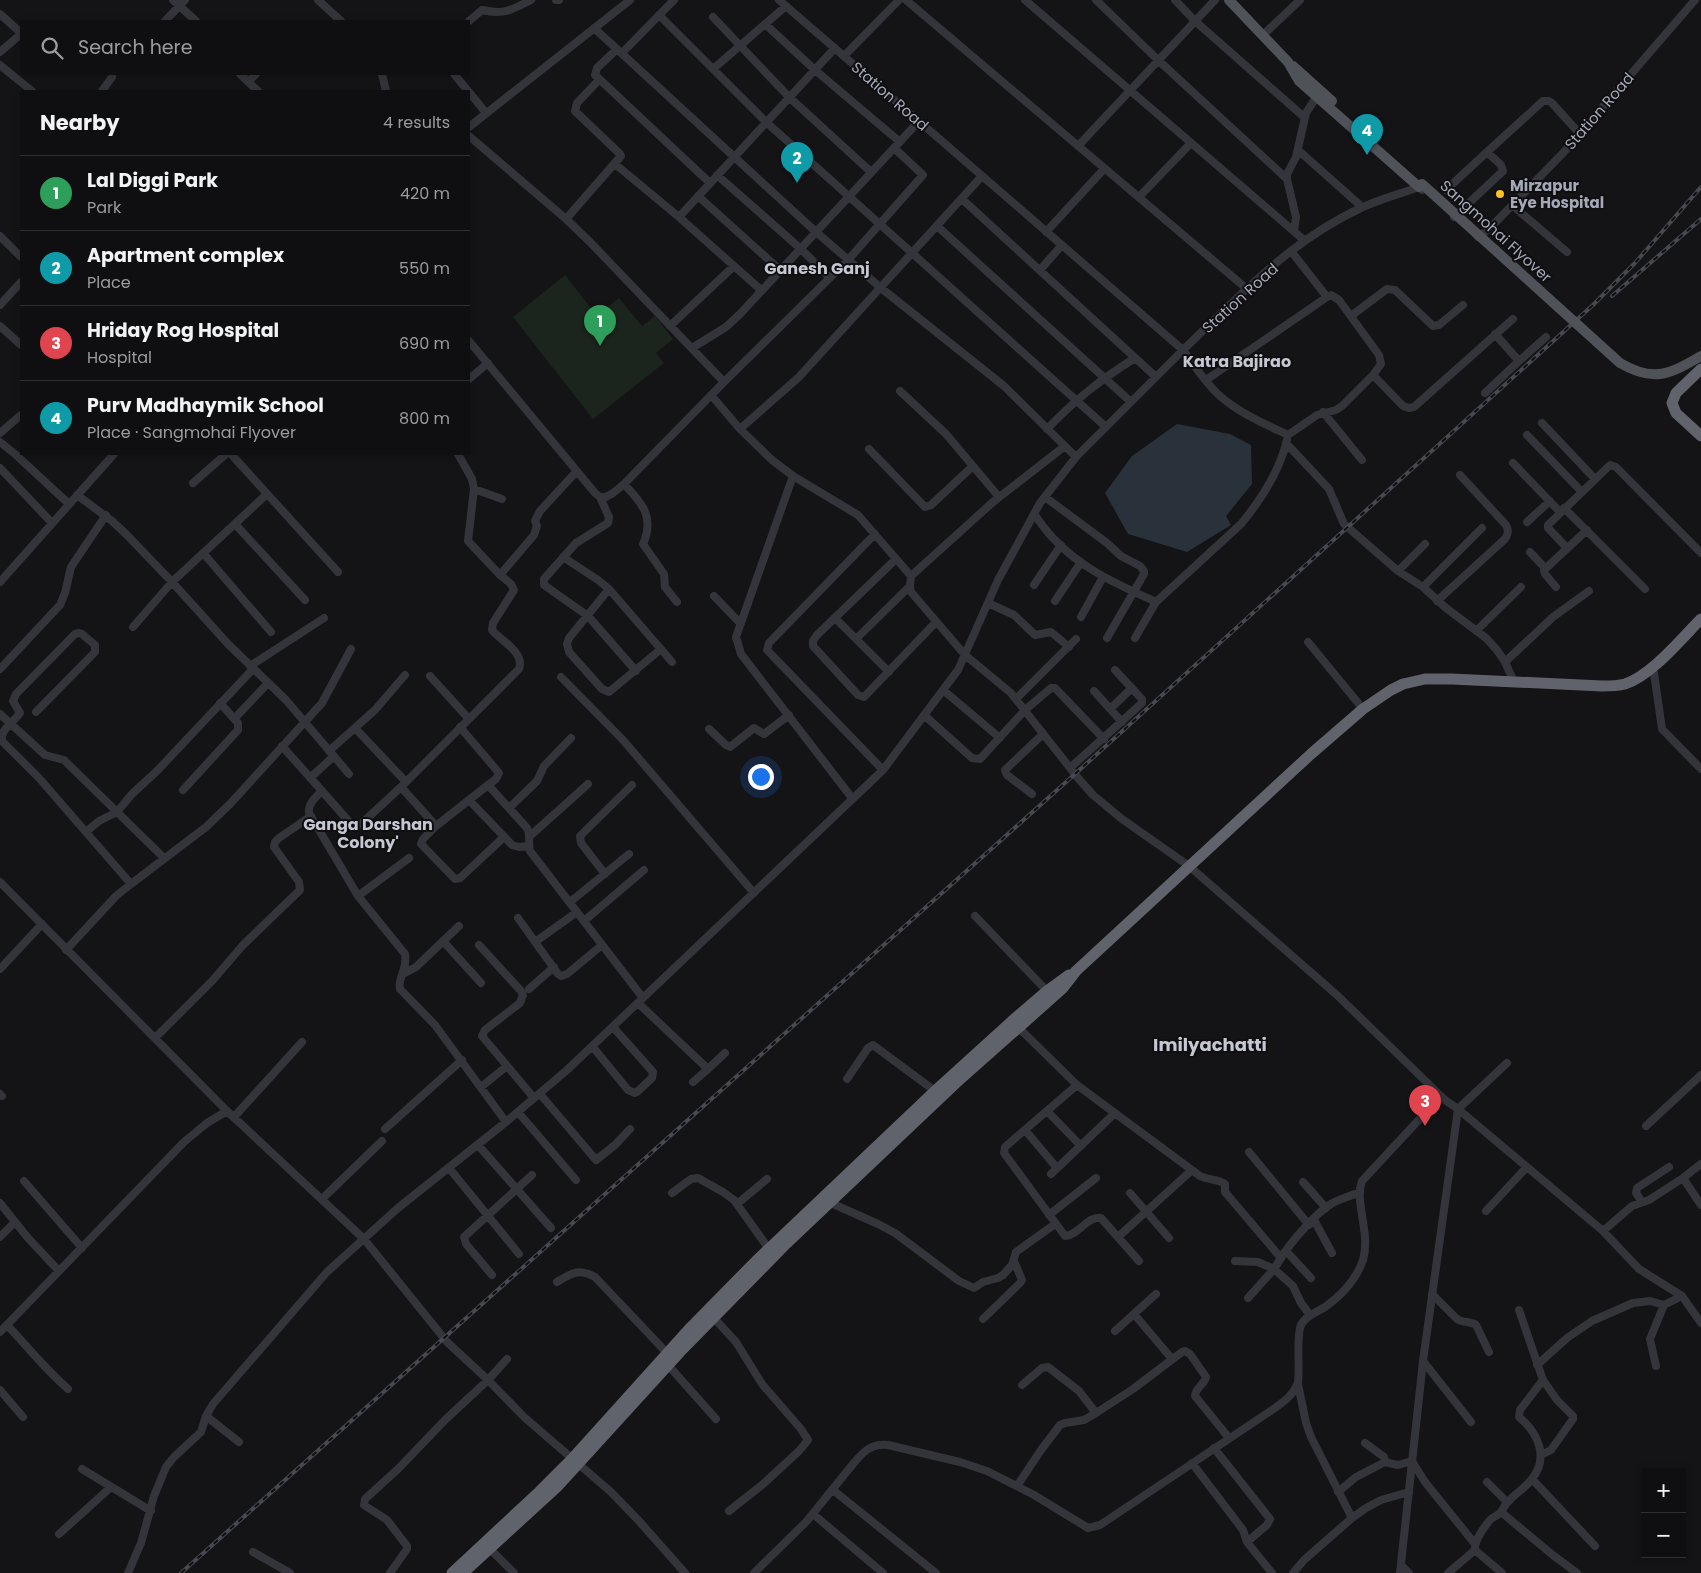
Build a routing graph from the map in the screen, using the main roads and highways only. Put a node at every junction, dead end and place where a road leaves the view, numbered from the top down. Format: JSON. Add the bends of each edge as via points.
{"nodes":[{"id":1,"x":1229,"y":0,"type":"edge"},
{"id":2,"x":1288,"y":62,"type":"junction"},
{"id":3,"x":1420,"y":186,"type":"junction"},
{"id":4,"x":1701,"y":356,"type":"edge"},
{"id":5,"x":1701,"y":369,"type":"edge"},
{"id":6,"x":1701,"y":436,"type":"edge"},
{"id":7,"x":1701,"y":619,"type":"edge"},
{"id":8,"x":1076,"y":971,"type":"junction"},
{"id":9,"x":667,"y":1359,"type":"junction"},
{"id":10,"x":575,"y":1461,"type":"junction"},
{"id":11,"x":452,"y":1573,"type":"edge"},
{"id":12,"x":463,"y":1573,"type":"edge"}],
"edges":[{"from":1,"to":2,"type":"main road"},
{"from":2,"to":3,"type":"main road","name":"Sangmohai Flyover","via":[[1361,127]]},
{"from":2,"to":3,"type":"main road","via":[[1299,81]]},
{"from":3,"to":4,"type":"main road","name":"Sangmohai Flyover","bridge":true,"via":[[1633,370],[1666,374]]},
{"from":5,"to":6,"type":"highway","via":[[1676,393],[1672,403],[1676,414]]},
{"from":7,"to":8,"type":"highway","via":[[1638,678],[1615,686],[1425,679],[1403,684],[1381,696],[1277,785]]},
{"from":8,"to":9,"type":"highway","via":[[1062,989],[956,1083]]},
{"from":8,"to":9,"type":"highway","via":[[1047,991],[935,1091],[769,1248],[706,1310]]},
{"from":9,"to":10,"type":"highway"},
{"from":10,"to":11,"type":"highway"},
{"from":10,"to":12,"type":"highway","via":[[538,1505]]}]}
